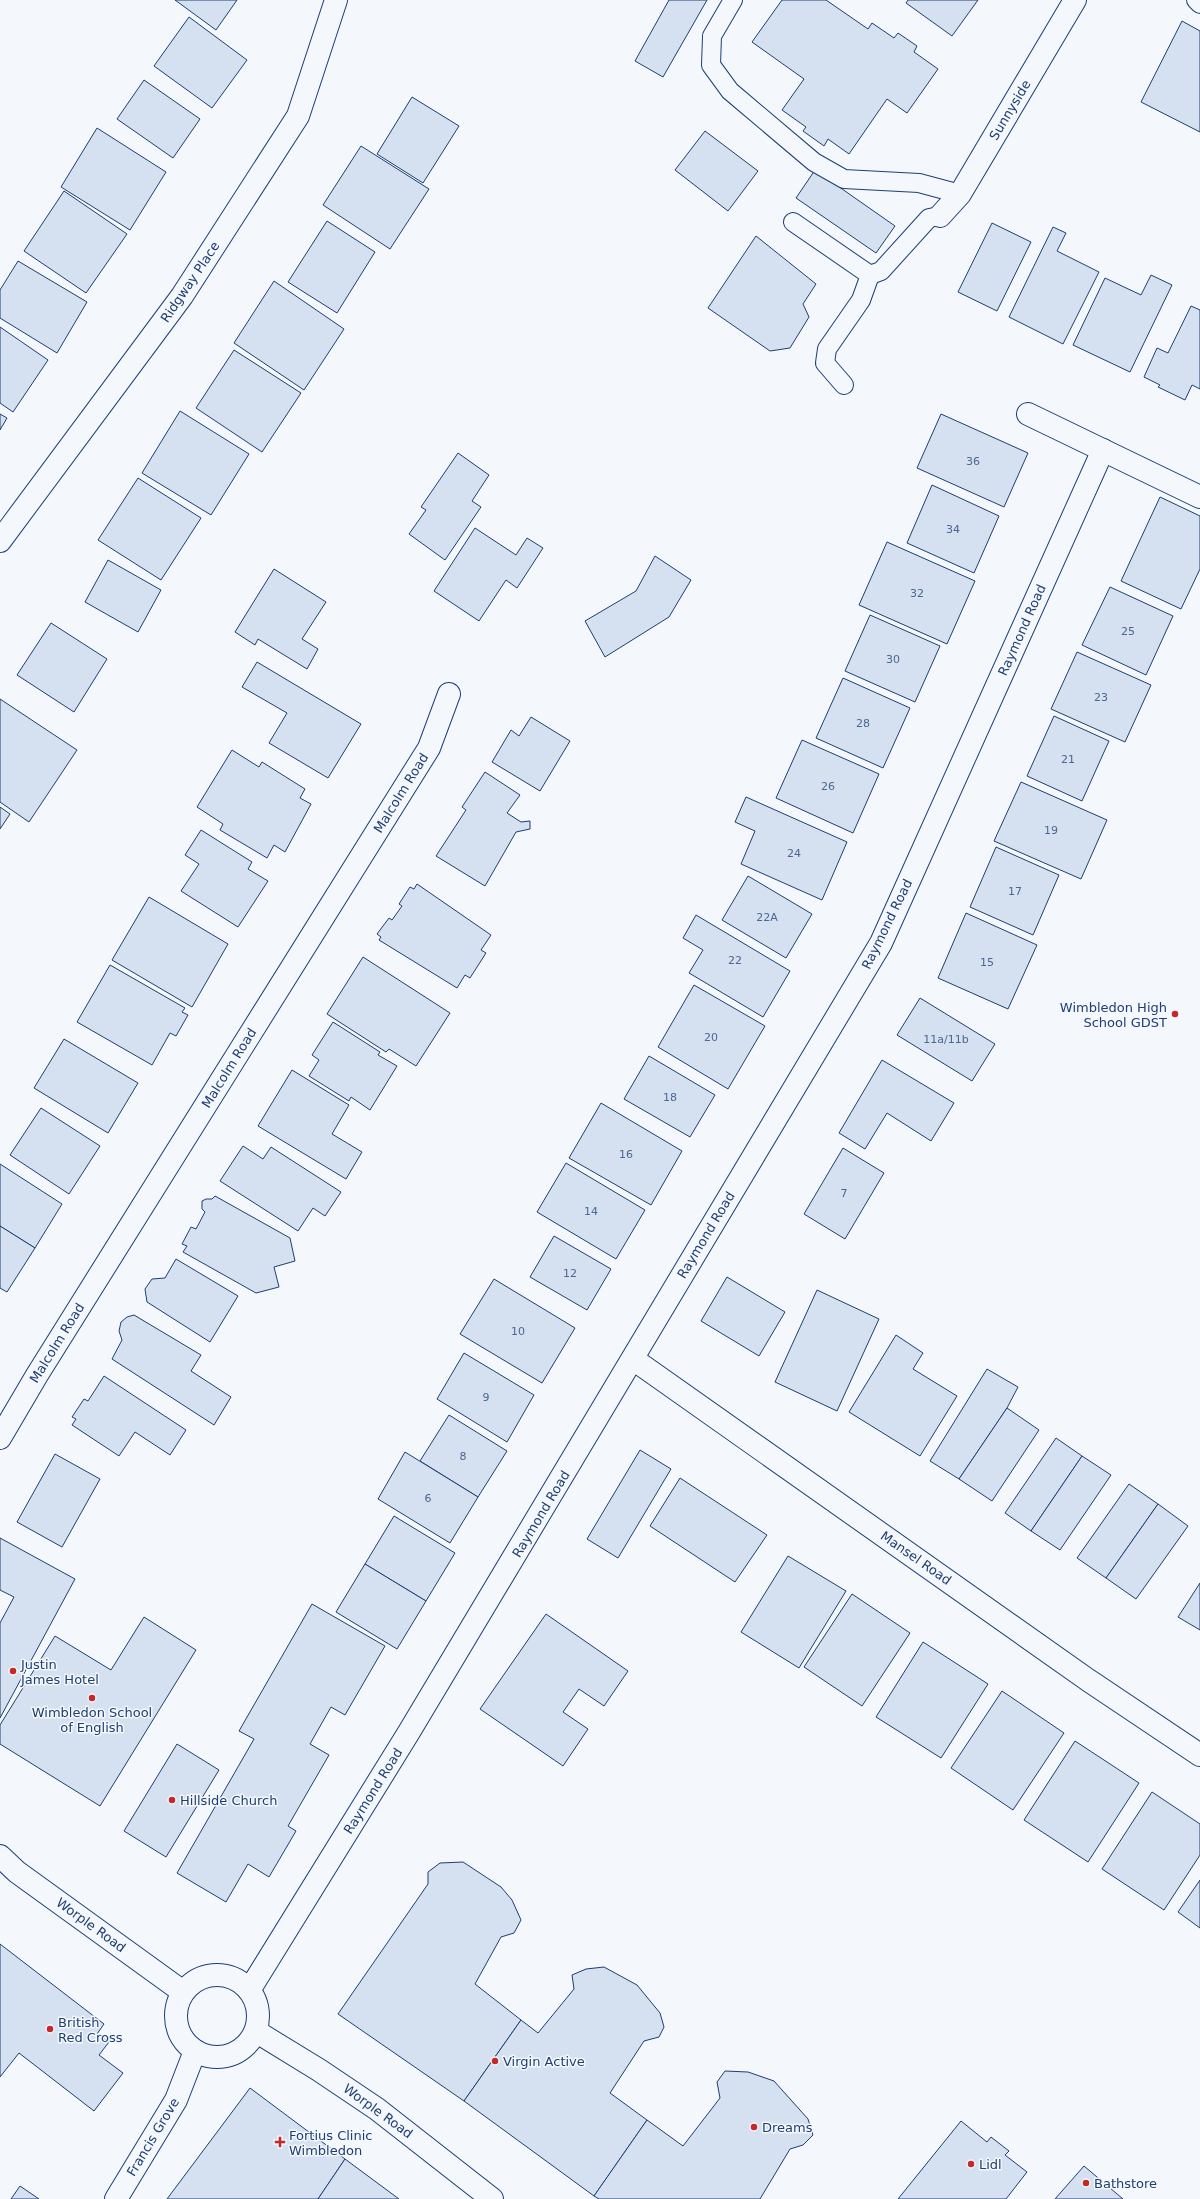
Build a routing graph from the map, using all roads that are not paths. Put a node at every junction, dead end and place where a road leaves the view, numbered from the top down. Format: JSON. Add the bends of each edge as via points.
{"nodes":[{"id":1,"x":336,"y":0,"type":"edge"},
{"id":2,"x":733,"y":0,"type":"edge"},
{"id":3,"x":1075,"y":0,"type":"edge"},
{"id":4,"x":1196,"y":0,"type":"edge"},
{"id":5,"x":1200,"y":4,"type":"edge"},
{"id":6,"x":960,"y":194,"type":"junction"},
{"id":7,"x":940,"y":216,"type":"joint"},
{"id":8,"x":793,"y":222,"type":"dead end"},
{"id":9,"x":870,"y":275,"type":"junction"},
{"id":10,"x":844,"y":385,"type":"dead end"},
{"id":11,"x":1028,"y":414,"type":"dead end"},
{"id":12,"x":1102,"y":450,"type":"junction"},
{"id":13,"x":1200,"y":496,"type":"edge"},
{"id":14,"x":0,"y":541,"type":"edge"},
{"id":15,"x":449,"y":694,"type":"dead end"},
{"id":16,"x":634,"y":1359,"type":"junction"},
{"id":17,"x":0,"y":1438,"type":"edge"},
{"id":18,"x":1200,"y":1755,"type":"edge"},
{"id":19,"x":0,"y":1856,"type":"edge"},
{"id":20,"x":250,"y":1989,"type":"junction"},
{"id":21,"x":183,"y":1992,"type":"junction"},
{"id":22,"x":257,"y":2032,"type":"junction"},
{"id":23,"x":195,"y":2051,"type":"junction"},
{"id":24,"x":116,"y":2199,"type":"edge"},
{"id":25,"x":492,"y":2199,"type":"edge"}],
"edges":[{"from":1,"to":14,"type":"street","name":"Ridgway Place","via":[[298,116],[182,296]]},
{"from":2,"to":6,"type":"lane","via":[[712,36],[711,65],[730,91],[814,162],[844,179],[918,183]]},
{"from":3,"to":6,"type":"street","name":"Sunnyside"},
{"from":4,"to":5,"type":"lane"},
{"from":6,"to":7,"type":"street","name":"Sunnyside"},
{"from":7,"to":9,"type":"lane","via":[[929,218],[881,271]]},
{"from":8,"to":9,"type":"lane"},
{"from":9,"to":10,"type":"lane","via":[[861,300],[827,349],[825,363]]},
{"from":11,"to":12,"type":"street"},
{"from":12,"to":13,"type":"street"},
{"from":12,"to":16,"type":"street","name":"Raymond Road","via":[[881,943]]},
{"from":15,"to":17,"type":"street","name":"Malcolm Road","via":[[429,748],[41,1368]]},
{"from":16,"to":18,"type":"street","name":"Mansel Road","via":[[1088,1680]]},
{"from":16,"to":20,"type":"street","name":"Raymond Road","via":[[409,1732]]},
{"from":19,"to":21,"type":"street","name":"Worple Road","via":[[17,1872]]},
{"from":20,"to":21,"type":"street","via":[[234,1978],[212,1975],[191,1984]]},
{"from":20,"to":22,"type":"street","via":[[259,2018]]},
{"from":21,"to":23,"type":"street","via":[[178,2002],[177,2024],[186,2044]]},
{"from":22,"to":23,"type":"street","via":[[240,2050],[230,2056],[218,2058]]},
{"from":22,"to":25,"type":"street","name":"Worple Road","via":[[377,2109]]},
{"from":23,"to":24,"type":"street","name":"Francis Grove","via":[[176,2100]]}]}
